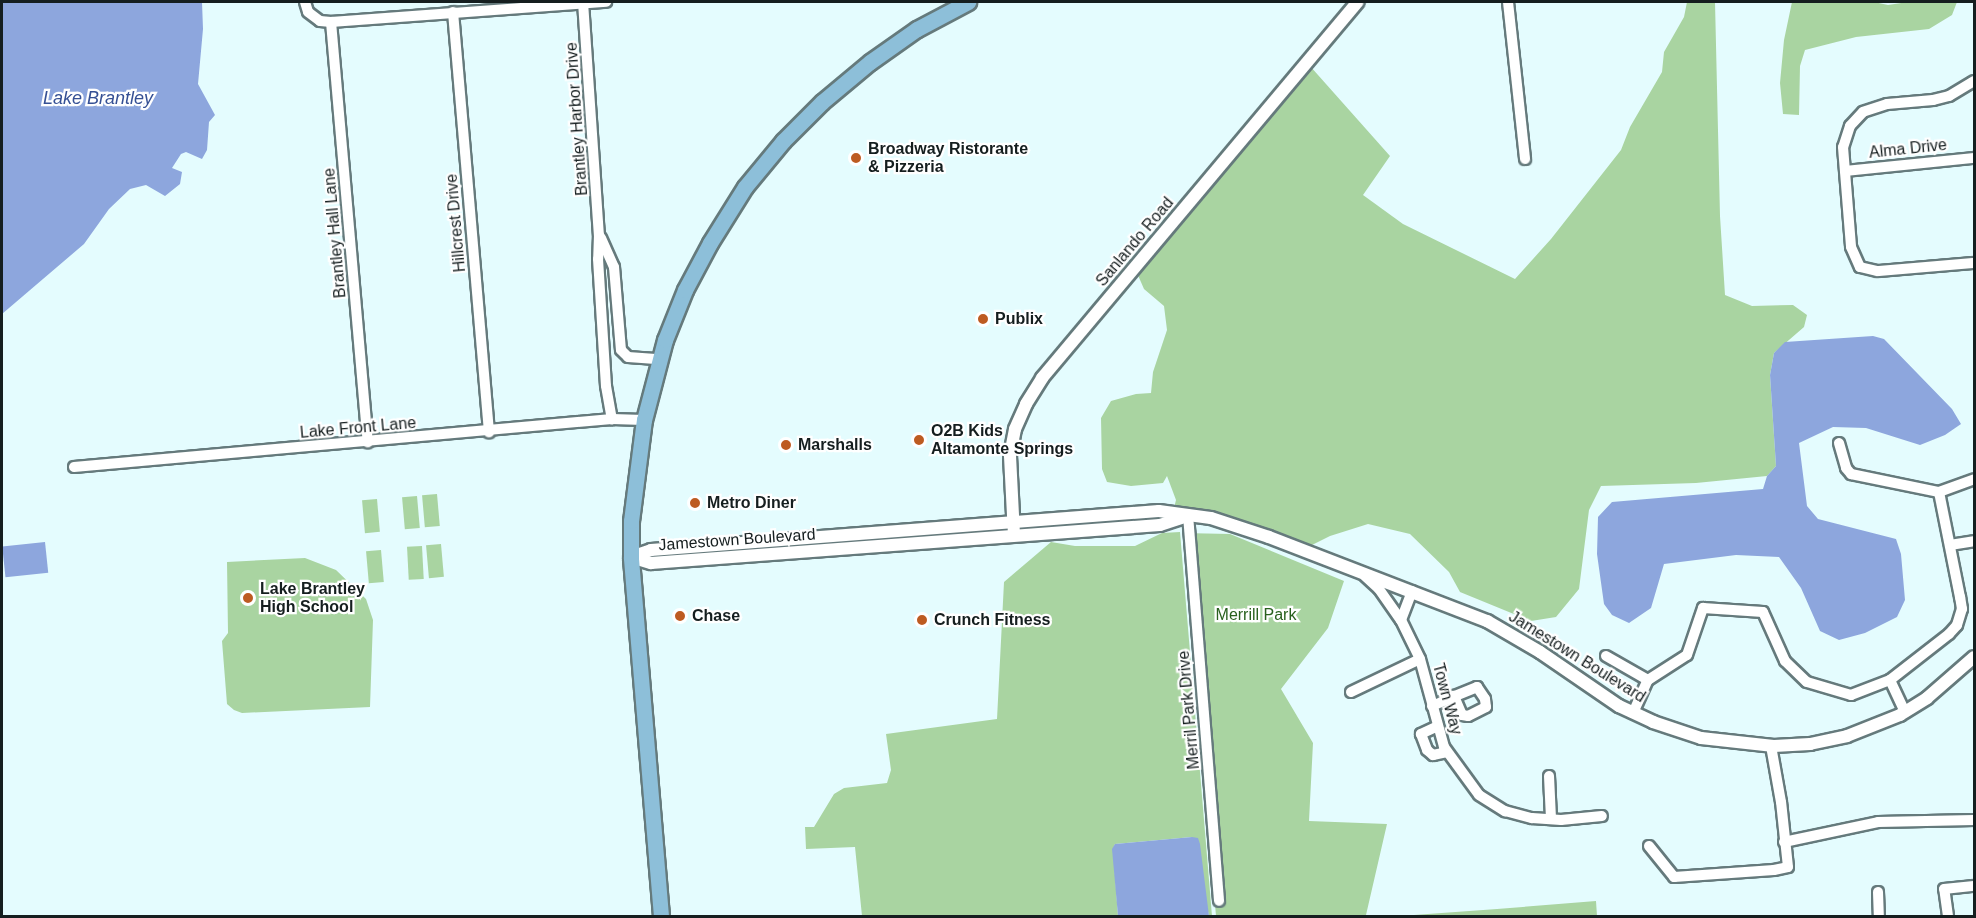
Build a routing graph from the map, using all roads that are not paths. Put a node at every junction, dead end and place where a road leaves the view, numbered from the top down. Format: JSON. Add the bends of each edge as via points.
{"nodes":[{"id":1,"x":304,"y":2,"type":"edge"},
{"id":2,"x":606,"y":2,"type":"edge"},
{"id":3,"x":1358,"y":2,"type":"edge"},
{"id":4,"x":1508,"y":2,"type":"edge"},
{"id":5,"x":584,"y":3,"type":"edge"},
{"id":6,"x":962,"y":3,"type":"edge"},
{"id":7,"x":453,"y":12,"type":"junction"},
{"id":8,"x":331,"y":22,"type":"junction"},
{"id":9,"x":1974,"y":81,"type":"edge"},
{"id":10,"x":1974,"y":158,"type":"edge"},
{"id":11,"x":1525,"y":159,"type":"dead end"},
{"id":12,"x":1845,"y":171,"type":"junction"},
{"id":13,"x":599,"y":235,"type":"junction"},
{"id":14,"x":1974,"y":262,"type":"edge"},
{"id":15,"x":659,"y":358,"type":"junction"},
{"id":16,"x":612,"y":419,"type":"junction"},
{"id":17,"x":644,"y":420,"type":"junction"},
{"id":18,"x":489,"y":432,"type":"junction"},
{"id":19,"x":368,"y":442,"type":"junction"},
{"id":20,"x":1839,"y":442,"type":"dead end"},
{"id":21,"x":74,"y":467,"type":"dead end"},
{"id":22,"x":1974,"y":478,"type":"edge"},
{"id":23,"x":1939,"y":492,"type":"junction"},
{"id":24,"x":1188,"y":515,"type":"junction"},
{"id":25,"x":1014,"y":529,"type":"junction"},
{"id":26,"x":1974,"y":541,"type":"edge"},
{"id":27,"x":1950,"y":545,"type":"junction"},
{"id":28,"x":631,"y":557,"type":"junction"},
{"id":29,"x":1363,"y":573,"type":"junction"},
{"id":30,"x":1412,"y":591,"type":"junction"},
{"id":31,"x":1401,"y":620,"type":"junction"},
{"id":32,"x":1606,"y":656,"type":"dead end"},
{"id":33,"x":1974,"y":657,"type":"edge"},
{"id":34,"x":1420,"y":659,"type":"junction"},
{"id":35,"x":1648,"y":680,"type":"junction"},
{"id":36,"x":1890,"y":680,"type":"junction"},
{"id":37,"x":1351,"y":692,"type":"dead end"},
{"id":38,"x":1454,"y":696,"type":"junction"},
{"id":39,"x":1432,"y":706,"type":"junction"},
{"id":40,"x":1633,"y":712,"type":"junction"},
{"id":41,"x":1905,"y":712,"type":"junction"},
{"id":42,"x":1438,"y":726,"type":"junction"},
{"id":43,"x":1771,"y":746,"type":"junction"},
{"id":44,"x":1447,"y":752,"type":"junction"},
{"id":45,"x":1549,"y":776,"type":"dead end"},
{"id":46,"x":1602,"y":816,"type":"dead end"},
{"id":47,"x":1551,"y":819,"type":"junction"},
{"id":48,"x":1974,"y":820,"type":"edge"},
{"id":49,"x":1784,"y":842,"type":"junction"},
{"id":50,"x":1649,"y":846,"type":"dead end"},
{"id":51,"x":1974,"y":886,"type":"edge"},
{"id":52,"x":1878,"y":892,"type":"dead end"},
{"id":53,"x":1220,"y":902,"type":"dead end"},
{"id":54,"x":661,"y":916,"type":"edge"},
{"id":55,"x":1879,"y":916,"type":"edge"},
{"id":56,"x":1948,"y":916,"type":"edge"}],
"edges":[{"from":1,"to":8,"type":"street","via":[[308,12],[320,21]]},
{"from":2,"to":5,"type":"street"},
{"from":3,"to":25,"type":"street","name":"Sanlando Road","via":[[1042,378],[1015,429],[1010,455]]},
{"from":4,"to":11,"type":"street"},
{"from":5,"to":7,"type":"street"},
{"from":5,"to":13,"type":"street","name":"Brantley Harbor Drive"},
{"from":6,"to":15,"type":"main road","via":[[870,62],[783,141],[745,187],[710,243],[685,290]]},
{"from":7,"to":8,"type":"street"},
{"from":7,"to":18,"type":"street","name":"Hillcrest Drive"},
{"from":8,"to":19,"type":"street","name":"Brantley Hall Lane"},
{"from":9,"to":12,"type":"street","via":[[1949,96],[1887,104],[1863,112],[1845,136]]},
{"from":10,"to":12,"type":"street","name":"Alma Drive"},
{"from":12,"to":14,"type":"street","via":[[1851,247],[1860,267],[1878,271]]},
{"from":13,"to":15,"type":"street","name":"Brantley Harbor Drive","via":[[614,267],[621,350],[628,357]]},
{"from":13,"to":16,"type":"street","name":"Brantley Harbor Drive","via":[[606,386]]},
{"from":15,"to":17,"type":"main road"},
{"from":16,"to":17,"type":"street","name":"Lake Front Lane"},
{"from":16,"to":18,"type":"street","name":"Lake Front Lane"},
{"from":17,"to":28,"type":"main road","via":[[631,503]]},
{"from":18,"to":19,"type":"street","name":"Lake Front Lane"},
{"from":19,"to":21,"type":"street","name":"Lake Front Lane"},
{"from":20,"to":23,"type":"street","via":[[1851,474]]},
{"from":22,"to":23,"type":"street"},
{"from":23,"to":27,"type":"street"},
{"from":24,"to":25,"type":"street","name":"Jamestown Boulevard","via":[[1160,525]]},
{"from":24,"to":29,"type":"street","name":"Jamestown Boulevard","via":[[1248,530]]},
{"from":24,"to":53,"type":"street","name":"Merril Park Drive"},
{"from":25,"to":28,"type":"street","name":"Jamestown Boulevard","via":[[651,563]]},
{"from":26,"to":27,"type":"street"},
{"from":27,"to":36,"type":"street","via":[[1962,609],[1958,625]]},
{"from":28,"to":54,"type":"main road"},
{"from":29,"to":30,"type":"street","name":"Jamestown Boulevard"},
{"from":29,"to":31,"type":"street","name":"Town Way"},
{"from":30,"to":31,"type":"street"},
{"from":30,"to":40,"type":"street","name":"Jamestown Boulevard","via":[[1487,621]]},
{"from":31,"to":34,"type":"street","name":"Town Way"},
{"from":32,"to":35,"type":"street"},
{"from":33,"to":41,"type":"street","name":"Jamestown Boulevard","via":[[1949,681]]},
{"from":34,"to":37,"type":"street"},
{"from":34,"to":39,"type":"street","name":"Town Way"},
{"from":35,"to":36,"type":"street","via":[[1687,655],[1703,608],[1763,612],[1785,661],[1807,682],[1851,695]]},
{"from":35,"to":40,"type":"street"},
{"from":36,"to":41,"type":"street"},
{"from":38,"to":38,"type":"street","via":[[1477,687],[1486,707],[1468,716],[1460,713]]},
{"from":38,"to":39,"type":"street"},
{"from":39,"to":42,"type":"street","name":"Town Way"},
{"from":40,"to":43,"type":"street","name":"Jamestown Boulevard","via":[[1701,738]]},
{"from":41,"to":43,"type":"street","name":"Jamestown Boulevard","via":[[1846,736],[1810,744]]},
{"from":42,"to":44,"type":"street","name":"Town Way"},
{"from":42,"to":44,"type":"street","via":[[1421,734],[1430,754]]},
{"from":43,"to":49,"type":"street"},
{"from":44,"to":47,"type":"street","name":"Town Way","via":[[1479,795],[1504,811]]},
{"from":45,"to":47,"type":"street"},
{"from":46,"to":47,"type":"street","name":"Town Way"},
{"from":48,"to":49,"type":"street","via":[[1878,822]]},
{"from":49,"to":50,"type":"street","via":[[1788,867],[1683,878],[1674,877]]},
{"from":51,"to":56,"type":"street","via":[[1944,889]]},
{"from":52,"to":55,"type":"street"}]}
